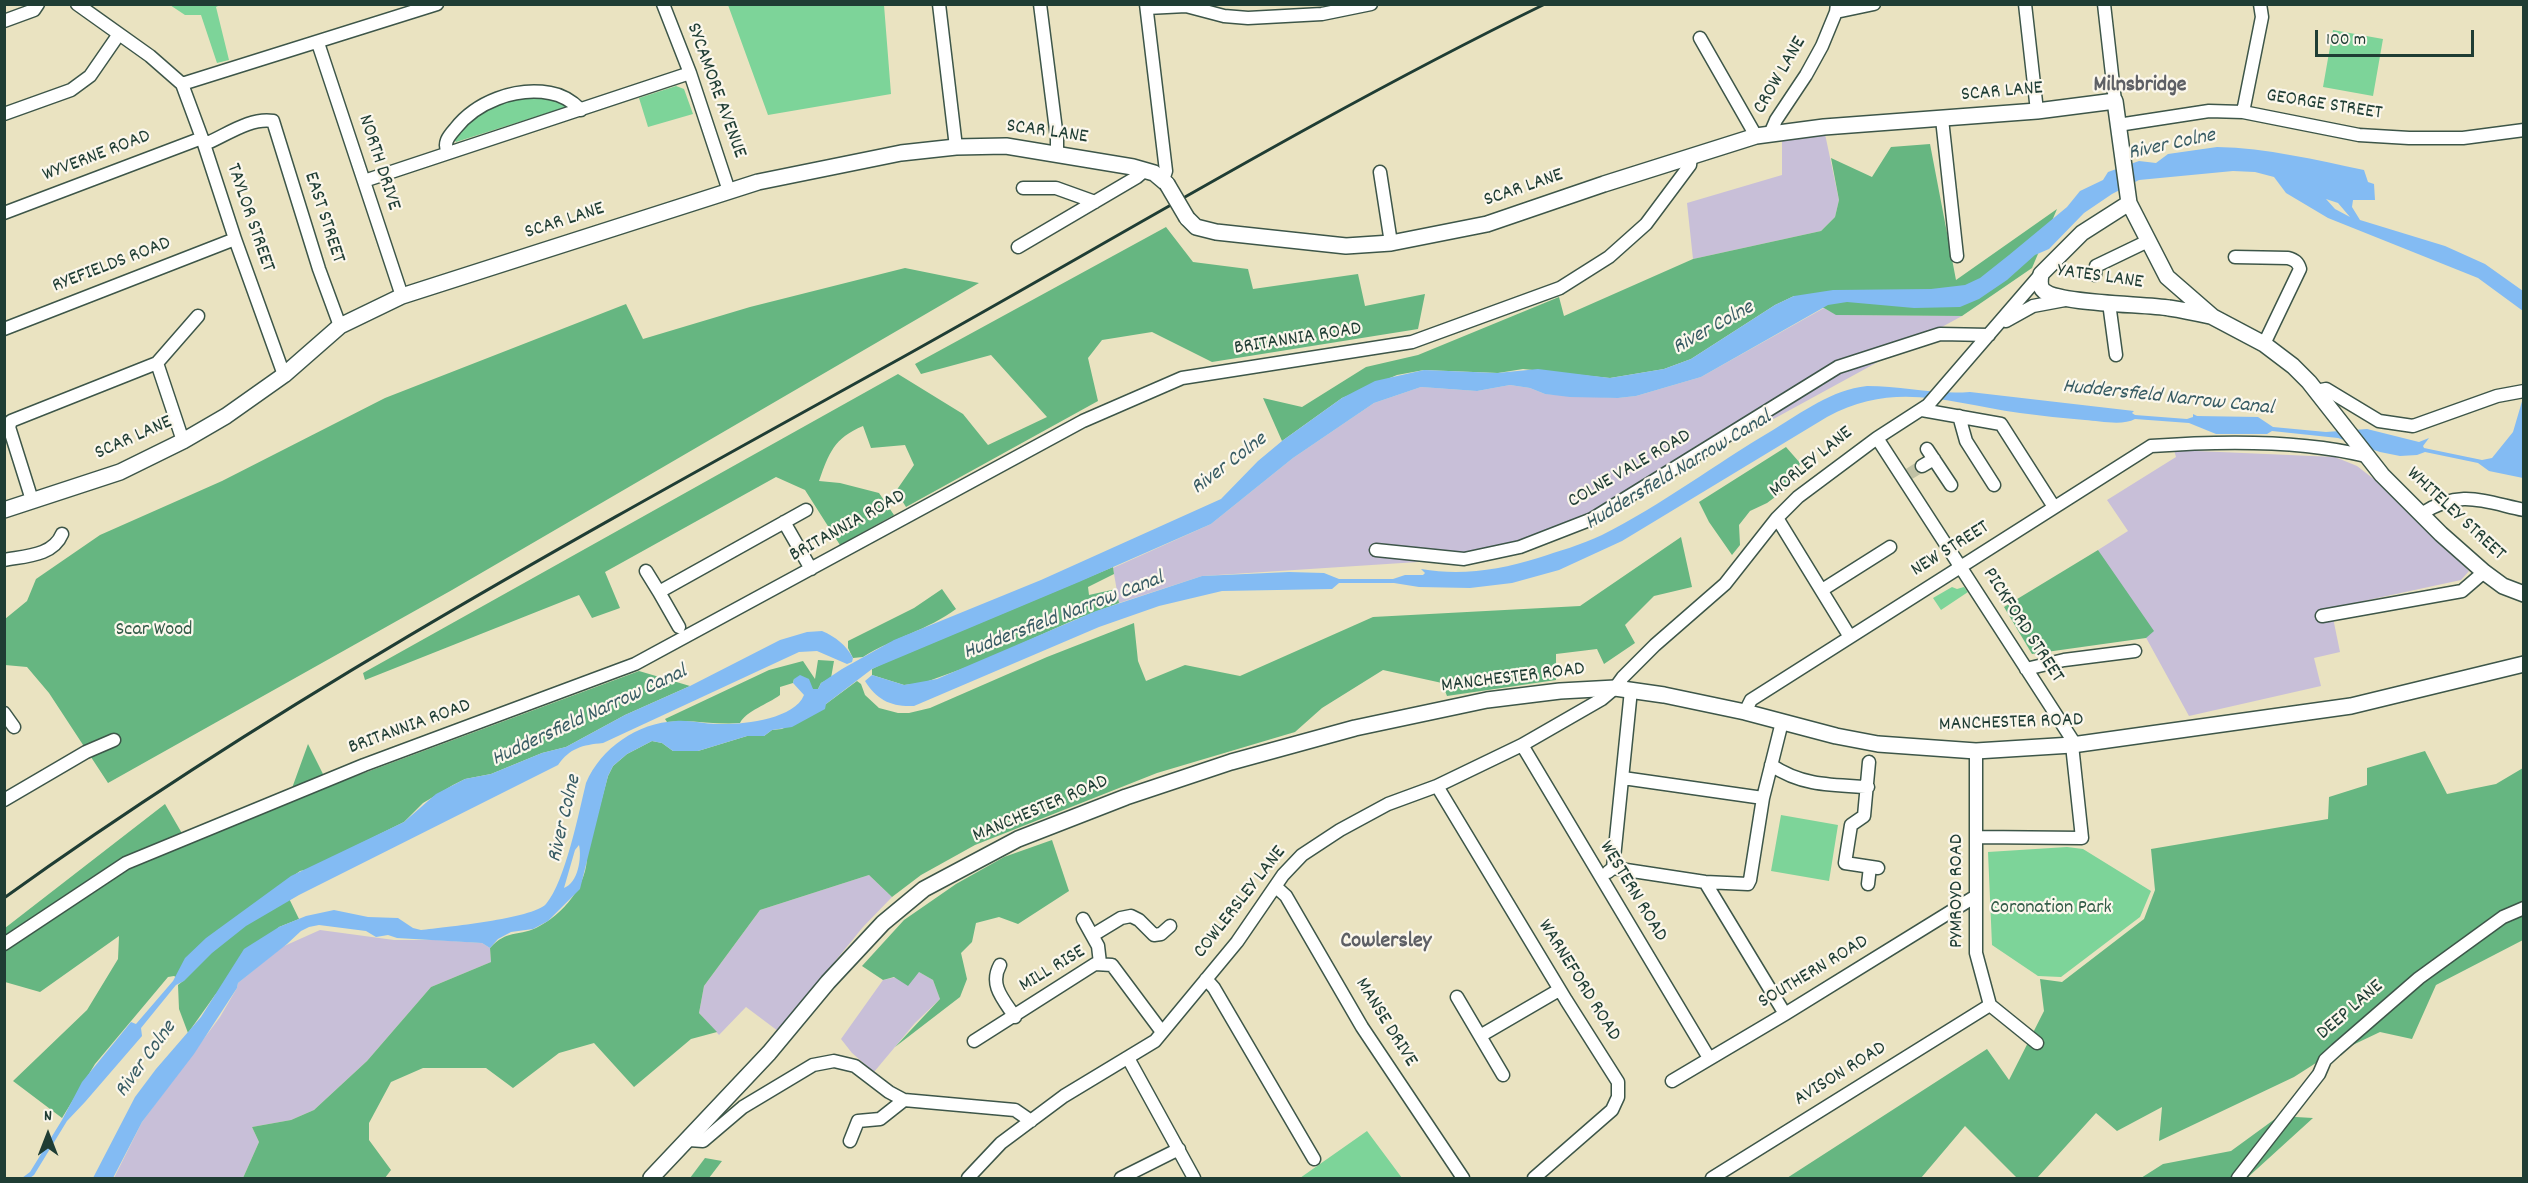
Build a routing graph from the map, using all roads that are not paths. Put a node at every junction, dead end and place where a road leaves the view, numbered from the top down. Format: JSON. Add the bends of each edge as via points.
{"nodes":[{"id":1,"x":38,"y":4,"type":"edge"},
{"id":2,"x":77,"y":4,"type":"edge"},
{"id":3,"x":437,"y":4,"type":"edge"},
{"id":4,"x":663,"y":4,"type":"edge"},
{"id":5,"x":939,"y":4,"type":"edge"},
{"id":6,"x":1040,"y":4,"type":"edge"},
{"id":7,"x":1371,"y":4,"type":"edge"},
{"id":8,"x":1874,"y":4,"type":"edge"},
{"id":9,"x":2025,"y":4,"type":"edge"},
{"id":10,"x":2104,"y":4,"type":"edge"},
{"id":11,"x":2260,"y":4,"type":"edge"},
{"id":12,"x":1146,"y":6,"type":"edge"},
{"id":13,"x":1837,"y":8,"type":"edge"},
{"id":14,"x":4,"y":21,"type":"edge"},
{"id":15,"x":119,"y":34,"type":"junction"},
{"id":16,"x":1700,"y":38,"type":"dead end"},
{"id":17,"x":318,"y":42,"type":"junction"},
{"id":18,"x":690,"y":73,"type":"junction"},
{"id":19,"x":178,"y":80,"type":"junction"},
{"id":20,"x":2115,"y":100,"type":"junction"},
{"id":21,"x":581,"y":110,"type":"junction"},
{"id":22,"x":2037,"y":111,"type":"junction"},
{"id":23,"x":2243,"y":112,"type":"junction"},
{"id":24,"x":4,"y":114,"type":"edge"},
{"id":25,"x":1942,"y":119,"type":"junction"},
{"id":26,"x":273,"y":121,"type":"joint"},
{"id":27,"x":2118,"y":125,"type":"junction"},
{"id":28,"x":2523,"y":130,"type":"edge"},
{"id":29,"x":1763,"y":135,"type":"junction"},
{"id":30,"x":203,"y":141,"type":"junction"},
{"id":31,"x":956,"y":147,"type":"junction"},
{"id":32,"x":448,"y":153,"type":"junction"},
{"id":33,"x":1057,"y":154,"type":"junction"},
{"id":34,"x":1691,"y":157,"type":"junction"},
{"id":35,"x":1145,"y":170,"type":"junction"},
{"id":36,"x":1380,"y":172,"type":"dead end"},
{"id":37,"x":364,"y":182,"type":"junction"},
{"id":38,"x":1165,"y":182,"type":"junction"},
{"id":39,"x":1023,"y":188,"type":"dead end"},
{"id":40,"x":729,"y":191,"type":"junction"},
{"id":41,"x":2129,"y":200,"type":"junction"},
{"id":42,"x":1095,"y":202,"type":"junction"},
{"id":43,"x":4,"y":213,"type":"edge"},
{"id":44,"x":234,"y":239,"type":"junction"},
{"id":45,"x":2148,"y":241,"type":"junction"},
{"id":46,"x":1390,"y":243,"type":"junction"},
{"id":47,"x":1018,"y":247,"type":"dead end"},
{"id":48,"x":1957,"y":256,"type":"dead end"},
{"id":49,"x":2235,"y":257,"type":"dead end"},
{"id":50,"x":2040,"y":274,"type":"junction"},
{"id":51,"x":2095,"y":275,"type":"dead end"},
{"id":52,"x":2167,"y":277,"type":"junction"},
{"id":53,"x":402,"y":296,"type":"junction"},
{"id":54,"x":2074,"y":299,"type":"junction"},
{"id":55,"x":2109,"y":303,"type":"junction"},
{"id":56,"x":2170,"y":308,"type":"junction"},
{"id":57,"x":198,"y":316,"type":"dead end"},
{"id":58,"x":2213,"y":317,"type":"junction"},
{"id":59,"x":340,"y":326,"type":"junction"},
{"id":60,"x":4,"y":329,"type":"edge"},
{"id":61,"x":1991,"y":332,"type":"junction"},
{"id":62,"x":2264,"y":344,"type":"junction"},
{"id":63,"x":2115,"y":355,"type":"dead end"},
{"id":64,"x":157,"y":363,"type":"junction"},
{"id":65,"x":284,"y":375,"type":"junction"},
{"id":66,"x":2316,"y":391,"type":"junction"},
{"id":67,"x":2523,"y":391,"type":"edge"},
{"id":68,"x":1925,"y":407,"type":"junction"},
{"id":69,"x":1959,"y":416,"type":"junction"},
{"id":70,"x":1877,"y":438,"type":"junction"},
{"id":71,"x":183,"y":441,"type":"junction"},
{"id":72,"x":2366,"y":456,"type":"junction"},
{"id":73,"x":1922,"y":466,"type":"tunnel mouth"},
{"id":74,"x":1951,"y":485,"type":"dead end"},
{"id":75,"x":1994,"y":485,"type":"dead end"},
{"id":76,"x":32,"y":500,"type":"junction"},
{"id":77,"x":2054,"y":507,"type":"junction"},
{"id":78,"x":4,"y":510,"type":"edge"},
{"id":79,"x":806,"y":510,"type":"dead end"},
{"id":80,"x":2523,"y":510,"type":"edge"},
{"id":81,"x":2421,"y":514,"type":"junction"},
{"id":82,"x":1777,"y":518,"type":"junction"},
{"id":83,"x":784,"y":522,"type":"junction"},
{"id":84,"x":62,"y":534,"type":"dead end"},
{"id":85,"x":1890,"y":547,"type":"dead end"},
{"id":86,"x":1376,"y":550,"type":"dead end"},
{"id":87,"x":4,"y":560,"type":"edge"},
{"id":88,"x":1960,"y":567,"type":"junction"},
{"id":89,"x":811,"y":569,"type":"junction"},
{"id":90,"x":646,"y":571,"type":"dead end"},
{"id":91,"x":2484,"y":572,"type":"junction"},
{"id":92,"x":1821,"y":590,"type":"junction"},
{"id":93,"x":659,"y":592,"type":"junction"},
{"id":94,"x":2523,"y":594,"type":"edge"},
{"id":95,"x":2322,"y":616,"type":"dead end"},
{"id":96,"x":678,"y":627,"type":"dead end"},
{"id":97,"x":1850,"y":637,"type":"junction"},
{"id":98,"x":2135,"y":651,"type":"dead end"},
{"id":99,"x":2523,"y":664,"type":"edge"},
{"id":100,"x":2026,"y":669,"type":"junction"},
{"id":101,"x":1615,"y":688,"type":"junction"},
{"id":102,"x":1631,"y":690,"type":"junction"},
{"id":103,"x":1745,"y":712,"type":"junction"},
{"id":104,"x":4,"y":713,"type":"edge"},
{"id":105,"x":1782,"y":722,"type":"junction"},
{"id":106,"x":14,"y":727,"type":"dead end"},
{"id":107,"x":114,"y":740,"type":"dead end"},
{"id":108,"x":1522,"y":745,"type":"junction"},
{"id":109,"x":2074,"y":745,"type":"junction"},
{"id":110,"x":1976,"y":751,"type":"junction"},
{"id":111,"x":1869,"y":762,"type":"dead end"},
{"id":112,"x":1771,"y":765,"type":"junction"},
{"id":113,"x":1623,"y":778,"type":"junction"},
{"id":114,"x":1437,"y":786,"type":"junction"},
{"id":115,"x":1868,"y":787,"type":"junction"},
{"id":116,"x":1763,"y":798,"type":"junction"},
{"id":117,"x":4,"y":800,"type":"edge"},
{"id":118,"x":1977,"y":837,"type":"junction"},
{"id":119,"x":1613,"y":867,"type":"junction"},
{"id":120,"x":1600,"y":878,"type":"junction"},
{"id":121,"x":1706,"y":882,"type":"junction"},
{"id":122,"x":1868,"y":884,"type":"dead end"},
{"id":123,"x":1276,"y":887,"type":"junction"},
{"id":124,"x":1976,"y":896,"type":"junction"},
{"id":125,"x":2523,"y":908,"type":"edge"},
{"id":126,"x":1083,"y":919,"type":"dead end"},
{"id":127,"x":1170,"y":926,"type":"dead end"},
{"id":128,"x":1094,"y":935,"type":"junction"},
{"id":129,"x":4,"y":944,"type":"edge"},
{"id":130,"x":1100,"y":963,"type":"junction"},
{"id":131,"x":1000,"y":965,"type":"dead end"},
{"id":132,"x":1206,"y":979,"type":"junction"},
{"id":133,"x":1560,"y":990,"type":"junction"},
{"id":134,"x":1457,"y":998,"type":"dead end"},
{"id":135,"x":1990,"y":1005,"type":"junction"},
{"id":136,"x":1785,"y":1014,"type":"junction"},
{"id":137,"x":1015,"y":1017,"type":"junction"},
{"id":138,"x":1162,"y":1032,"type":"junction"},
{"id":139,"x":1480,"y":1036,"type":"junction"},
{"id":140,"x":974,"y":1041,"type":"dead end"},
{"id":141,"x":2037,"y":1043,"type":"dead end"},
{"id":142,"x":1709,"y":1058,"type":"junction"},
{"id":143,"x":1128,"y":1059,"type":"junction"},
{"id":144,"x":1503,"y":1075,"type":"dead end"},
{"id":145,"x":1672,"y":1081,"type":"dead end"},
{"id":146,"x":904,"y":1100,"type":"junction"},
{"id":147,"x":1031,"y":1121,"type":"junction"},
{"id":148,"x":689,"y":1140,"type":"junction"},
{"id":149,"x":850,"y":1141,"type":"dead end"},
{"id":150,"x":1179,"y":1149,"type":"junction"},
{"id":151,"x":1314,"y":1158,"type":"dead end"},
{"id":152,"x":972,"y":1177,"type":"edge"},
{"id":153,"x":651,"y":1179,"type":"edge"},
{"id":154,"x":1121,"y":1179,"type":"edge"},
{"id":155,"x":1194,"y":1179,"type":"edge"},
{"id":156,"x":1463,"y":1179,"type":"edge"},
{"id":157,"x":1534,"y":1179,"type":"edge"},
{"id":158,"x":1712,"y":1179,"type":"edge"},
{"id":159,"x":2238,"y":1179,"type":"edge"}],
"edges":[{"from":1,"to":14,"type":"street","via":[[34,10]]},
{"from":2,"to":15,"type":"street"},
{"from":3,"to":17,"type":"street"},
{"from":4,"to":18,"type":"street","name":"SYCAMORE AVENUE"},
{"from":5,"to":31,"type":"street"},
{"from":6,"to":33,"type":"street"},
{"from":7,"to":12,"type":"street","via":[[1322,14],[1248,18],[1186,6]]},
{"from":8,"to":13,"type":"street"},
{"from":9,"to":22,"type":"street"},
{"from":10,"to":20,"type":"street"},
{"from":11,"to":23,"type":"street","via":[[2262,17]]},
{"from":12,"to":38,"type":"street"},
{"from":13,"to":29,"type":"street","name":"CROW LANE","via":[[1806,75]]},
{"from":15,"to":19,"type":"street"},
{"from":15,"to":24,"type":"street","via":[[90,76],[71,90]]},
{"from":16,"to":29,"type":"street"},
{"from":17,"to":19,"type":"street"},
{"from":17,"to":37,"type":"street","name":"NORTH DRIVE"},
{"from":18,"to":21,"type":"street"},
{"from":18,"to":40,"type":"street","name":"SYCAMORE AVENUE"},
{"from":19,"to":30,"type":"street","name":"TAYLOR STREET"},
{"from":20,"to":22,"type":"main road","name":"SCAR LANE"},
{"from":20,"to":27,"type":"main road"},
{"from":21,"to":32,"type":"street"},
{"from":21,"to":32,"type":"street","via":[[563,96],[549,93],[504,96],[467,115],[446,140]]},
{"from":22,"to":25,"type":"main road","name":"SCAR LANE"},
{"from":23,"to":27,"type":"street","name":"GEORGE STREET","via":[[2209,111]]},
{"from":23,"to":28,"type":"street","name":"GEORGE STREET","via":[[2359,135],[2463,138]]},
{"from":25,"to":29,"type":"main road","name":"SCAR LANE"},
{"from":25,"to":48,"type":"street"},
{"from":26,"to":30,"type":"street","name":"WYVERNE ROAD","via":[[264,120]]},
{"from":26,"to":59,"type":"street","name":"EAST STREET"},
{"from":27,"to":41,"type":"main road"},
{"from":29,"to":34,"type":"main road","name":"SCAR LANE"},
{"from":30,"to":43,"type":"street","name":"WYVERNE ROAD"},
{"from":30,"to":44,"type":"street","name":"TAYLOR STREET"},
{"from":31,"to":33,"type":"main road","name":"SCAR LANE","via":[[1006,146]]},
{"from":31,"to":40,"type":"main road","name":"SCAR LANE","via":[[825,167]]},
{"from":32,"to":37,"type":"street"},
{"from":33,"to":35,"type":"main road","name":"SCAR LANE"},
{"from":34,"to":46,"type":"main road","name":"SCAR LANE","via":[[1487,224]]},
{"from":34,"to":89,"type":"street","name":"BRITANNIA ROAD","via":[[1690,165],[1646,224],[1609,257],[1560,288],[1412,342],[1182,378],[1083,421]]},
{"from":35,"to":38,"type":"main road","name":"SCAR LANE"},
{"from":35,"to":42,"type":"street"},
{"from":36,"to":46,"type":"street"},
{"from":37,"to":53,"type":"street","name":"NORTH DRIVE"},
{"from":38,"to":46,"type":"main road","name":"SCAR LANE","bridge":true,"via":[[1187,218],[1205,230],[1346,246]]},
{"from":39,"to":42,"type":"street","via":[[1056,188]]},
{"from":40,"to":53,"type":"main road","name":"SCAR LANE"},
{"from":41,"to":45,"type":"main road"},
{"from":41,"to":50,"type":"main road","name":"MORLEY LANE","via":[[2082,234]]},
{"from":42,"to":47,"type":"street"},
{"from":44,"to":60,"type":"street","name":"RYEFIELDS ROAD"},
{"from":44,"to":65,"type":"street","name":"TAYLOR STREET"},
{"from":45,"to":51,"type":"street","via":[[2096,266]]},
{"from":45,"to":52,"type":"main road"},
{"from":49,"to":62,"type":"street","via":[[2288,258],[2299,264]]},
{"from":50,"to":54,"type":"main road","name":"YATES LANE","via":[[2043,291]]},
{"from":50,"to":61,"type":"street","name":"MORLEY LANE"},
{"from":52,"to":56,"type":"main road"},
{"from":52,"to":58,"type":"main road"},
{"from":53,"to":59,"type":"main road","name":"SCAR LANE"},
{"from":54,"to":55,"type":"main road","name":"YATES LANE"},
{"from":54,"to":61,"type":"street","name":"MORLEY LANE","via":[[2033,306]]},
{"from":55,"to":56,"type":"main road","name":"YATES LANE"},
{"from":55,"to":63,"type":"street"},
{"from":56,"to":58,"type":"main road","name":"YATES LANE"},
{"from":57,"to":64,"type":"street"},
{"from":58,"to":62,"type":"main road","name":"WHITELEY STREET"},
{"from":59,"to":65,"type":"main road","name":"SCAR LANE"},
{"from":61,"to":68,"type":"street","name":"MORLEY LANE"},
{"from":61,"to":86,"type":"street","name":"COLNE VALE ROAD","via":[[1940,334],[1838,367],[1592,519],[1520,547],[1464,559]]},
{"from":62,"to":66,"type":"main road","name":"WHITELEY STREET","via":[[2293,366]]},
{"from":64,"to":71,"type":"street"},
{"from":64,"to":76,"type":"street","via":[[11,421],[9,427]]},
{"from":65,"to":71,"type":"main road","name":"SCAR LANE"},
{"from":66,"to":67,"type":"street","via":[[2326,389],[2379,421],[2413,426]]},
{"from":66,"to":72,"type":"main road","name":"WHITELEY STREET"},
{"from":68,"to":69,"type":"street"},
{"from":68,"to":70,"type":"street","name":"MORLEY LANE"},
{"from":69,"to":75,"type":"street","via":[[1966,441]]},
{"from":69,"to":77,"type":"street","via":[[2001,424]]},
{"from":70,"to":82,"type":"street","name":"MORLEY LANE","via":[[1798,497]]},
{"from":70,"to":88,"type":"street","name":"PICKFORD STREET","via":[[1906,476]]},
{"from":71,"to":76,"type":"main road","name":"SCAR LANE","via":[[120,472]]},
{"from":72,"to":77,"type":"street","name":"NEW STREET","via":[[2337,449],[2190,443],[2151,446]]},
{"from":72,"to":81,"type":"main road","name":"WHITELEY STREET"},
{"from":73,"to":74,"type":"street","via":[[1931,454]]},
{"from":76,"to":78,"type":"main road","name":"SCAR LANE"},
{"from":77,"to":88,"type":"street","name":"NEW STREET"},
{"from":79,"to":83,"type":"street"},
{"from":80,"to":81,"type":"street","via":[[2452,499]]},
{"from":81,"to":91,"type":"main road","name":"WHITELEY STREET"},
{"from":82,"to":92,"type":"street"},
{"from":82,"to":101,"type":"street","name":"MORLEY LANE","via":[[1725,584],[1655,645]]},
{"from":83,"to":89,"type":"street"},
{"from":83,"to":93,"type":"street"},
{"from":84,"to":87,"type":"street","via":[[58,543],[44,552]]},
{"from":85,"to":92,"type":"street"},
{"from":88,"to":97,"type":"street","name":"NEW STREET"},
{"from":88,"to":100,"type":"street","name":"PICKFORD STREET"},
{"from":89,"to":129,"type":"street","name":"BRITANNIA ROAD","via":[[635,664],[364,765],[126,863]]},
{"from":90,"to":93,"type":"street"},
{"from":91,"to":94,"type":"main road","name":"WHITELEY STREET"},
{"from":91,"to":95,"type":"street","via":[[2462,591]]},
{"from":92,"to":97,"type":"street"},
{"from":93,"to":96,"type":"street"},
{"from":97,"to":103,"type":"street","name":"NEW STREET","via":[[1751,700]]},
{"from":98,"to":100,"type":"street"},
{"from":99,"to":109,"type":"main road","name":"MANCHESTER ROAD","via":[[2351,706]]},
{"from":100,"to":109,"type":"street","name":"PICKFORD STREET"},
{"from":101,"to":102,"type":"main road","name":"MANCHESTER ROAD"},
{"from":101,"to":108,"type":"street","name":"COWLERSLEY LANE"},
{"from":101,"to":148,"type":"main road","name":"MANCHESTER ROAD","via":[[1487,700],[1355,728],[1231,762],[1018,839],[905,902],[828,982]]},
{"from":102,"to":103,"type":"main road","name":"MANCHESTER ROAD"},
{"from":102,"to":113,"type":"street"},
{"from":103,"to":105,"type":"main road","name":"MANCHESTER ROAD"},
{"from":104,"to":106,"type":"street"},
{"from":105,"to":110,"type":"main road","name":"MANCHESTER ROAD","via":[[1878,744]]},
{"from":105,"to":112,"type":"street"},
{"from":107,"to":117,"type":"street"},
{"from":108,"to":114,"type":"street","name":"COWLERSLEY LANE"},
{"from":108,"to":120,"type":"street","name":"WESTERN ROAD"},
{"from":109,"to":110,"type":"main road","name":"MANCHESTER ROAD"},
{"from":109,"to":118,"type":"street","via":[[2082,838]]},
{"from":110,"to":118,"type":"street","name":"PYMROYD ROAD"},
{"from":111,"to":115,"type":"street"},
{"from":112,"to":115,"type":"street","via":[[1789,777],[1815,784]]},
{"from":112,"to":116,"type":"street"},
{"from":113,"to":116,"type":"street"},
{"from":113,"to":119,"type":"street"},
{"from":114,"to":123,"type":"street","name":"COWLERSLEY LANE","via":[[1388,804],[1340,830],[1302,855]]},
{"from":114,"to":133,"type":"street","name":"WARNEFORD ROAD"},
{"from":115,"to":122,"type":"street","via":[[1864,816],[1851,825],[1845,863],[1874,867]]},
{"from":116,"to":121,"type":"street","via":[[1750,880],[1745,886]]},
{"from":118,"to":124,"type":"street","name":"PYMROYD ROAD"},
{"from":119,"to":120,"type":"street"},
{"from":119,"to":121,"type":"street"},
{"from":120,"to":142,"type":"street","name":"WESTERN ROAD"},
{"from":121,"to":136,"type":"street"},
{"from":123,"to":132,"type":"street","name":"COWLERSLEY LANE"},
{"from":123,"to":156,"type":"street","name":"MANSE DRIVE","via":[[1286,896],[1362,1027]]},
{"from":124,"to":135,"type":"street","name":"PYMROYD ROAD","via":[[1976,953]]},
{"from":124,"to":136,"type":"street","name":"SOUTHERN ROAD"},
{"from":125,"to":159,"type":"street","name":"DEEP LANE","via":[[2503,917],[2419,978],[2325,1060],[2319,1074]]},
{"from":126,"to":128,"type":"street"},
{"from":127,"to":128,"type":"street","via":[[1154,935],[1131,916]]},
{"from":128,"to":130,"type":"street"},
{"from":130,"to":137,"type":"street","name":"MILL RISE"},
{"from":130,"to":138,"type":"street","name":"MILL RISE","via":[[1112,965]]},
{"from":131,"to":137,"type":"street","via":[[995,974],[997,990]]},
{"from":132,"to":138,"type":"street","name":"COWLERSLEY LANE"},
{"from":132,"to":151,"type":"street"},
{"from":133,"to":139,"type":"street"},
{"from":133,"to":157,"type":"street","name":"WARNEFORD ROAD","via":[[1618,1082],[1618,1097],[1612,1110]]},
{"from":134,"to":139,"type":"street"},
{"from":135,"to":141,"type":"street"},
{"from":135,"to":158,"type":"street","name":"AVISON ROAD"},
{"from":136,"to":142,"type":"street","name":"SOUTHERN ROAD"},
{"from":137,"to":140,"type":"street","name":"MILL RISE"},
{"from":138,"to":143,"type":"street","name":"COWLERSLEY LANE"},
{"from":139,"to":144,"type":"street"},
{"from":142,"to":145,"type":"street","name":"SOUTHERN ROAD"},
{"from":143,"to":147,"type":"street","name":"COWLERSLEY LANE","via":[[1064,1096]]},
{"from":143,"to":150,"type":"street"},
{"from":146,"to":147,"type":"street","via":[[1015,1110]]},
{"from":146,"to":148,"type":"street","via":[[855,1066],[834,1061],[813,1065],[743,1107],[703,1141]]},
{"from":146,"to":149,"type":"street","via":[[880,1119],[858,1121]]},
{"from":147,"to":152,"type":"street","name":"COWLERSLEY LANE","via":[[1001,1143]]},
{"from":148,"to":153,"type":"main road","name":"MANCHESTER ROAD"},
{"from":150,"to":154,"type":"street"},
{"from":150,"to":155,"type":"street"}]}
